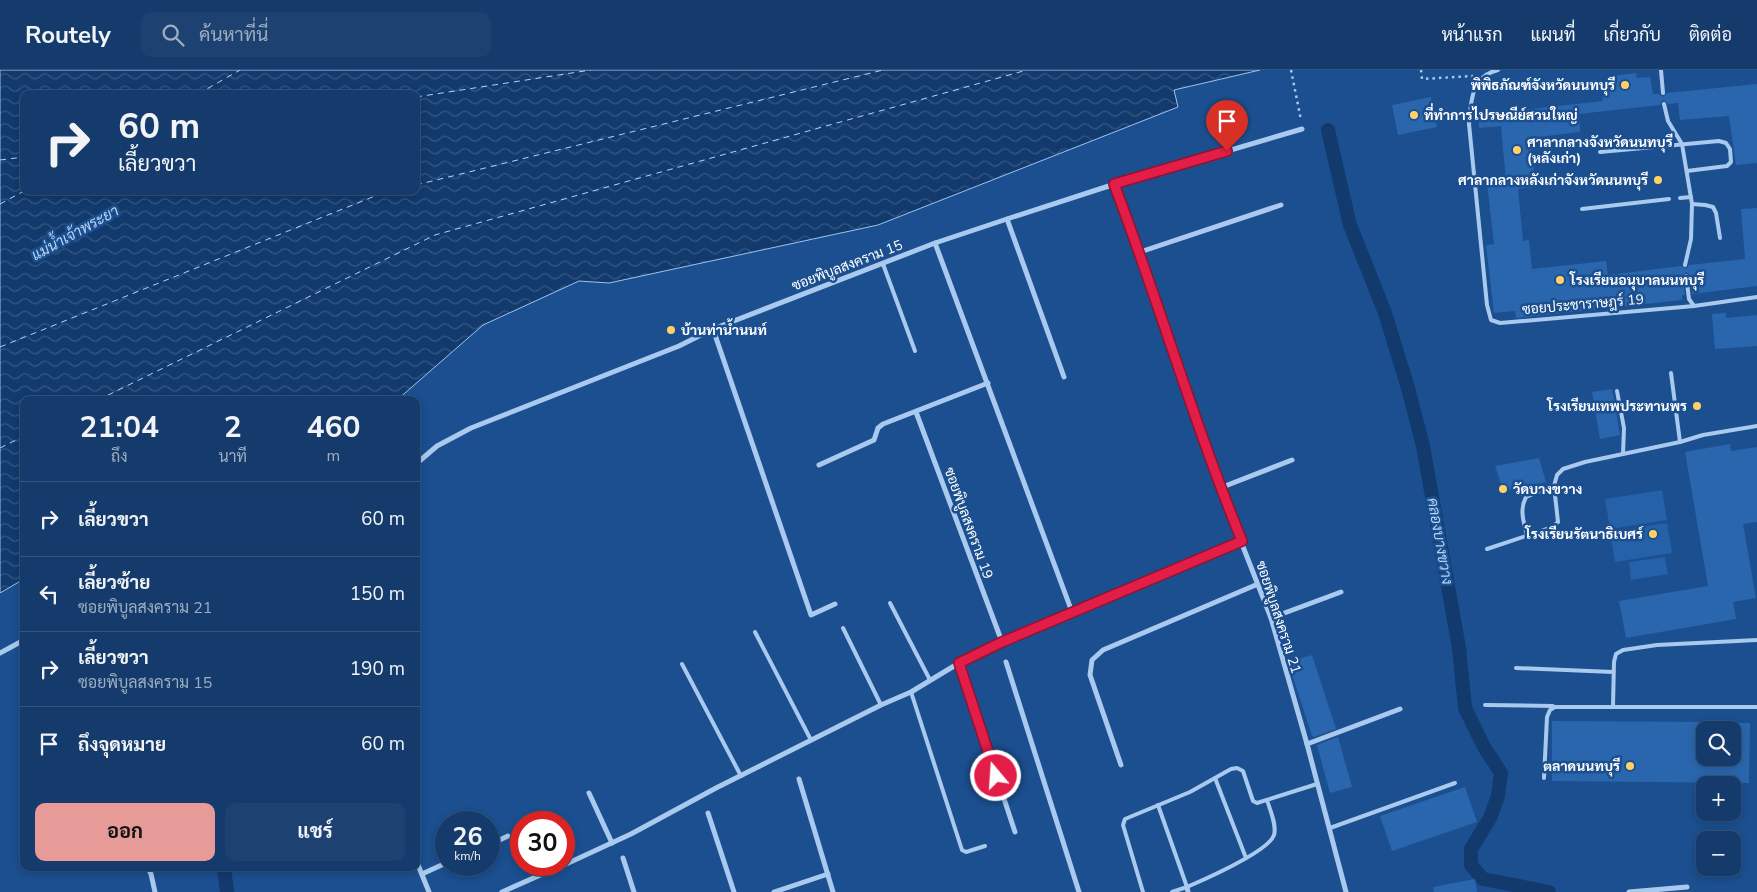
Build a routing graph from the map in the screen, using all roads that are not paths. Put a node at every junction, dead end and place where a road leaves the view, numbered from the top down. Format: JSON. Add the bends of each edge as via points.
{"nodes":[{"id":1,"x":1498,"y":70,"type":"edge"},
{"id":2,"x":1661,"y":70,"type":"edge"},
{"id":3,"x":1663,"y":93,"type":"dead end"},
{"id":4,"x":1664,"y":104,"type":"dead end"},
{"id":5,"x":1302,"y":129,"type":"road end"},
{"id":6,"x":1682,"y":144,"type":"junction"},
{"id":7,"x":1600,"y":152,"type":"dead end"},
{"id":8,"x":1687,"y":171,"type":"junction"},
{"id":9,"x":1114,"y":184,"type":"junction"},
{"id":10,"x":1691,"y":197,"type":"junction"},
{"id":11,"x":1680,"y":198,"type":"dead end"},
{"id":12,"x":1669,"y":199,"type":"dead end"},
{"id":13,"x":1692,"y":204,"type":"junction"},
{"id":14,"x":1281,"y":205,"type":"dead end"},
{"id":15,"x":1582,"y":209,"type":"dead end"},
{"id":16,"x":1007,"y":219,"type":"junction"},
{"id":17,"x":1720,"y":238,"type":"dead end"},
{"id":18,"x":935,"y":244,"type":"junction"},
{"id":19,"x":1140,"y":252,"type":"junction"},
{"id":20,"x":883,"y":264,"type":"junction"},
{"id":21,"x":1685,"y":265,"type":"dead end"},
{"id":22,"x":1686,"y":276,"type":"dead end"},
{"id":23,"x":1757,"y":298,"type":"edge"},
{"id":24,"x":1694,"y":306,"type":"junction"},
{"id":25,"x":713,"y":329,"type":"junction"},
{"id":26,"x":915,"y":351,"type":"dead end"},
{"id":27,"x":1671,"y":372,"type":"dead end"},
{"id":28,"x":1064,"y":377,"type":"dead end"},
{"id":29,"x":988,"y":382,"type":"junction"},
{"id":30,"x":1617,"y":391,"type":"dead end"},
{"id":31,"x":916,"y":412,"type":"junction"},
{"id":32,"x":1757,"y":426,"type":"edge"},
{"id":33,"x":1680,"y":442,"type":"junction"},
{"id":34,"x":1623,"y":454,"type":"junction"},
{"id":35,"x":1292,"y":460,"type":"dead end"},
{"id":36,"x":420,"y":461,"type":"edge"},
{"id":37,"x":819,"y":466,"type":"dead end"},
{"id":38,"x":1554,"y":486,"type":"junction"},
{"id":39,"x":1220,"y":488,"type":"junction"},
{"id":40,"x":1527,"y":536,"type":"junction"},
{"id":41,"x":1242,"y":541,"type":"junction"},
{"id":42,"x":1487,"y":549,"type":"dead end"},
{"id":43,"x":1258,"y":584,"type":"junction"},
{"id":44,"x":1341,"y":592,"type":"dead end"},
{"id":45,"x":890,"y":603,"type":"dead end"},
{"id":46,"x":835,"y":604,"type":"dead end"},
{"id":47,"x":1072,"y":612,"type":"junction"},
{"id":48,"x":1271,"y":618,"type":"junction"},
{"id":49,"x":842,"y":628,"type":"dead end"},
{"id":50,"x":755,"y":632,"type":"dead end"},
{"id":51,"x":1757,"y":640,"type":"edge"},
{"id":52,"x":20,"y":642,"type":"edge"},
{"id":53,"x":1002,"y":642,"type":"junction"},
{"id":54,"x":0,"y":653,"type":"edge"},
{"id":55,"x":1006,"y":662,"type":"dead end"},
{"id":56,"x":959,"y":663,"type":"junction"},
{"id":57,"x":682,"y":664,"type":"dead end"},
{"id":58,"x":1516,"y":668,"type":"dead end"},
{"id":59,"x":1613,"y":672,"type":"junction"},
{"id":60,"x":930,"y":680,"type":"junction"},
{"id":61,"x":911,"y":692,"type":"junction"},
{"id":62,"x":881,"y":705,"type":"junction"},
{"id":63,"x":1485,"y":705,"type":"dead end"},
{"id":64,"x":1555,"y":706,"type":"junction"},
{"id":65,"x":1613,"y":706,"type":"junction"},
{"id":66,"x":1757,"y":707,"type":"edge"},
{"id":67,"x":1400,"y":709,"type":"dead end"},
{"id":68,"x":811,"y":740,"type":"junction"},
{"id":69,"x":1307,"y":744,"type":"junction"},
{"id":70,"x":1121,"y":765,"type":"dead end"},
{"id":71,"x":741,"y":776,"type":"junction"},
{"id":72,"x":1215,"y":778,"type":"junction"},
{"id":73,"x":1544,"y":778,"type":"dead end"},
{"id":74,"x":799,"y":779,"type":"dead end"},
{"id":75,"x":1454,"y":783,"type":"dead end"},
{"id":76,"x":1317,"y":784,"type":"junction"},
{"id":77,"x":589,"y":793,"type":"dead end"},
{"id":78,"x":1267,"y":800,"type":"junction"},
{"id":79,"x":1158,"y":806,"type":"junction"},
{"id":80,"x":708,"y":813,"type":"dead end"},
{"id":81,"x":1330,"y":828,"type":"junction"},
{"id":82,"x":1015,"y":832,"type":"dead end"},
{"id":83,"x":508,"y":836,"type":"dead end"},
{"id":84,"x":500,"y":839,"type":"edge"},
{"id":85,"x":612,"y":843,"type":"junction"},
{"id":86,"x":985,"y":846,"type":"dead end"},
{"id":87,"x":623,"y":858,"type":"dead end"},
{"id":88,"x":1246,"y":858,"type":"junction"},
{"id":89,"x":575,"y":860,"type":"edge"},
{"id":90,"x":420,"y":869,"type":"edge"},
{"id":91,"x":435,"y":869,"type":"edge"},
{"id":92,"x":149,"y":871,"type":"edge"},
{"id":93,"x":422,"y":874,"type":"junction"},
{"id":94,"x":828,"y":874,"type":"junction"},
{"id":95,"x":538,"y":876,"type":"edge"},
{"id":96,"x":1687,"y":887,"type":"dead end"},
{"id":97,"x":1188,"y":890,"type":"edge"},
{"id":98,"x":155,"y":892,"type":"edge"},
{"id":99,"x":429,"y":892,"type":"edge"},
{"id":100,"x":502,"y":892,"type":"edge"},
{"id":101,"x":634,"y":892,"type":"edge"},
{"id":102,"x":734,"y":892,"type":"edge"},
{"id":103,"x":774,"y":892,"type":"edge"},
{"id":104,"x":833,"y":892,"type":"edge"},
{"id":105,"x":1079,"y":892,"type":"edge"},
{"id":106,"x":1143,"y":892,"type":"edge"},
{"id":107,"x":1172,"y":892,"type":"edge"},
{"id":108,"x":1346,"y":892,"type":"edge"},
{"id":109,"x":1629,"y":892,"type":"edge"}],
"edges":[{"from":1,"to":24,"type":"lane","name":"ซอยประชาราษฎร์ 19","via":[[1484,75],[1478,82],[1472,98],[1469,124],[1491,320],[1500,322]]},
{"from":2,"to":3,"type":"lane"},
{"from":4,"to":6,"type":"lane","via":[[1668,121]]},
{"from":5,"to":9,"type":"street","name":"ซอยพิบูลสงคราม 15"},
{"from":6,"to":7,"type":"lane"},
{"from":6,"to":8,"type":"lane"},
{"from":6,"to":8,"type":"lane","via":[[1719,141],[1730,149],[1731,162],[1727,166]]},
{"from":8,"to":10,"type":"lane"},
{"from":9,"to":16,"type":"street","name":"ซอยพิบูลสงคราม 15"},
{"from":9,"to":19,"type":"street","name":"ซอยพิบูลสงคราม 21"},
{"from":10,"to":11,"type":"lane"},
{"from":10,"to":13,"type":"lane"},
{"from":12,"to":15,"type":"lane"},
{"from":13,"to":17,"type":"lane","via":[[1713,207]]},
{"from":13,"to":21,"type":"lane","via":[[1691,239]]},
{"from":14,"to":19,"type":"street"},
{"from":16,"to":18,"type":"street","name":"ซอยพิบูลสงคราม 15"},
{"from":16,"to":28,"type":"street"},
{"from":18,"to":20,"type":"street","name":"ซอยพิบูลสงคราม 15"},
{"from":18,"to":29,"type":"street"},
{"from":19,"to":39,"type":"street","name":"ซอยพิบูลสงคราม 21"},
{"from":20,"to":25,"type":"street","name":"ซอยพิบูลสงคราม 15"},
{"from":20,"to":26,"type":"lane"},
{"from":22,"to":24,"type":"lane","via":[[1688,299]]},
{"from":23,"to":24,"type":"lane","name":"ซอยประชาราษฎร์ 19"},
{"from":25,"to":36,"type":"street","name":"ซอยพิบูลสงคราม 15","via":[[679,346],[472,428],[437,446]]},
{"from":25,"to":46,"type":"street","via":[[811,615]]},
{"from":27,"to":33,"type":"lane"},
{"from":29,"to":31,"type":"street"},
{"from":29,"to":47,"type":"street"},
{"from":30,"to":34,"type":"lane","via":[[1624,428]]},
{"from":31,"to":37,"type":"street","via":[[883,424],[874,440]]},
{"from":31,"to":53,"type":"street","name":"ซอยพิบูลสงคราม 19"},
{"from":32,"to":33,"type":"lane"},
{"from":33,"to":34,"type":"lane"},
{"from":34,"to":38,"type":"lane","via":[[1563,469]]},
{"from":35,"to":39,"type":"street"},
{"from":38,"to":40,"type":"lane","via":[[1526,497],[1522,513]]},
{"from":38,"to":40,"type":"lane","via":[[1558,522]]},
{"from":39,"to":41,"type":"street","name":"ซอยพิบูลสงคราม 21"},
{"from":40,"to":42,"type":"lane"},
{"from":41,"to":43,"type":"street","name":"ซอยพิบูลสงคราม 21"},
{"from":41,"to":47,"type":"street"},
{"from":43,"to":48,"type":"street","name":"ซอยพิบูลสงคราม 21"},
{"from":43,"to":70,"type":"street","via":[[1103,650],[1092,660],[1090,675]]},
{"from":44,"to":48,"type":"street"},
{"from":45,"to":60,"type":"lane"},
{"from":47,"to":53,"type":"street"},
{"from":48,"to":69,"type":"street","name":"ซอยพิบูลสงคราม 21"},
{"from":49,"to":62,"type":"lane"},
{"from":50,"to":68,"type":"lane"},
{"from":51,"to":59,"type":"lane","via":[[1623,650],[1616,654]]},
{"from":52,"to":54,"type":"street"},
{"from":53,"to":56,"type":"street"},
{"from":55,"to":105,"type":"street"},
{"from":56,"to":60,"type":"street"},
{"from":56,"to":82,"type":"street"},
{"from":57,"to":71,"type":"lane"},
{"from":58,"to":59,"type":"lane"},
{"from":59,"to":65,"type":"lane"},
{"from":60,"to":61,"type":"street"},
{"from":61,"to":62,"type":"street"},
{"from":61,"to":86,"type":"lane","via":[[962,850],[966,852]]},
{"from":62,"to":68,"type":"street"},
{"from":63,"to":64,"type":"lane"},
{"from":64,"to":65,"type":"lane"},
{"from":64,"to":73,"type":"lane","via":[[1546,717]]},
{"from":65,"to":66,"type":"lane"},
{"from":67,"to":69,"type":"street"},
{"from":68,"to":71,"type":"street"},
{"from":69,"to":76,"type":"street","name":"ซอยพิบูลสงคราม 21"},
{"from":71,"to":85,"type":"street"},
{"from":72,"to":78,"type":"lane","via":[[1237,768],[1243,771],[1253,801]]},
{"from":72,"to":79,"type":"lane"},
{"from":72,"to":88,"type":"lane"},
{"from":74,"to":94,"type":"street"},
{"from":75,"to":81,"type":"lane"},
{"from":76,"to":78,"type":"lane"},
{"from":76,"to":81,"type":"street","name":"ซอยพิบูลสงคราม 21"},
{"from":77,"to":85,"type":"street"},
{"from":78,"to":88,"type":"lane","via":[[1275,828],[1273,836]]},
{"from":79,"to":97,"type":"lane"},
{"from":79,"to":106,"type":"lane","via":[[1125,819],[1122,825]]},
{"from":80,"to":102,"type":"street"},
{"from":81,"to":108,"type":"street","name":"ซอยพิบูลสงคราม 21"},
{"from":83,"to":84,"type":"street"},
{"from":85,"to":89,"type":"street"},
{"from":87,"to":101,"type":"street"},
{"from":88,"to":97,"type":"lane"},
{"from":90,"to":93,"type":"street"},
{"from":91,"to":93,"type":"street"},
{"from":92,"to":98,"type":"street"},
{"from":93,"to":99,"type":"street"},
{"from":94,"to":103,"type":"street"},
{"from":94,"to":104,"type":"street"},
{"from":95,"to":100,"type":"street"},
{"from":96,"to":109,"type":"street"},
{"from":97,"to":107,"type":"lane"}]}
